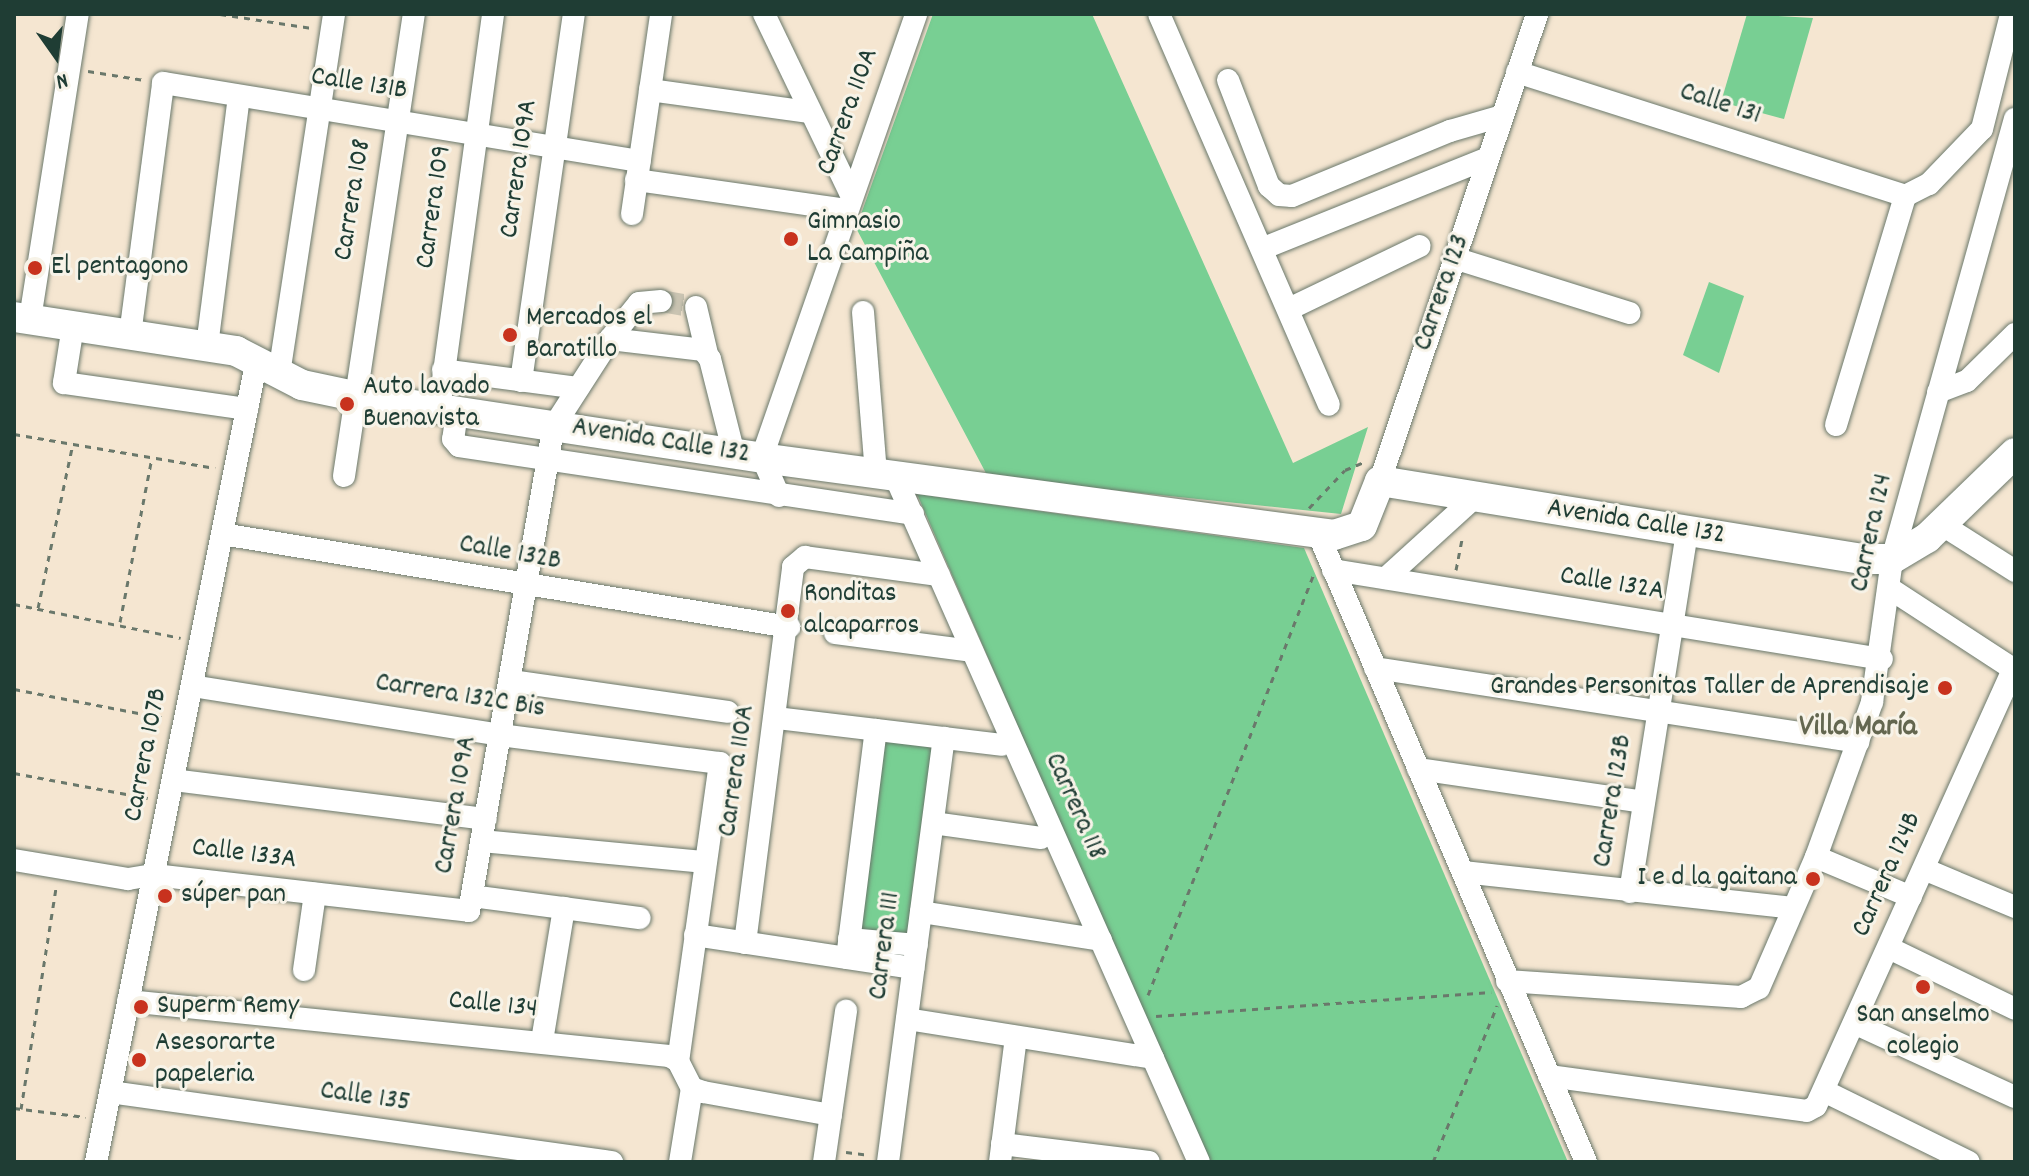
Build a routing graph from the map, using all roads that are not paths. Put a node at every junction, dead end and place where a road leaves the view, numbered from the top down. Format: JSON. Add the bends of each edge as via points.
{"nodes":[{"id":1,"x":78,"y":14,"type":"edge"},
{"id":2,"x":414,"y":14,"type":"edge"},
{"id":3,"x":493,"y":14,"type":"edge"},
{"id":4,"x":574,"y":14,"type":"edge"},
{"id":5,"x":661,"y":14,"type":"edge"},
{"id":6,"x":741,"y":14,"type":"edge"},
{"id":7,"x":916,"y":14,"type":"edge"},
{"id":8,"x":1159,"y":14,"type":"edge"},
{"id":9,"x":1537,"y":14,"type":"edge"},
{"id":10,"x":2011,"y":14,"type":"edge"},
{"id":11,"x":765,"y":16,"type":"edge"},
{"id":12,"x":333,"y":23,"type":"edge"},
{"id":13,"x":1517,"y":72,"type":"junction"},
{"id":14,"x":1228,"y":80,"type":"dead end"},
{"id":15,"x":650,"y":90,"type":"junction"},
{"id":16,"x":239,"y":96,"type":"junction"},
{"id":17,"x":321,"y":109,"type":"junction"},
{"id":18,"x":809,"y":112,"type":"junction"},
{"id":19,"x":1502,"y":116,"type":"junction"},
{"id":20,"x":2015,"y":119,"type":"edge"},
{"id":21,"x":397,"y":121,"type":"junction"},
{"id":22,"x":475,"y":134,"type":"junction"},
{"id":23,"x":553,"y":147,"type":"junction"},
{"id":24,"x":1488,"y":158,"type":"junction"},
{"id":25,"x":638,"y":171,"type":"junction"},
{"id":26,"x":1905,"y":196,"type":"junction"},
{"id":27,"x":849,"y":203,"type":"junction"},
{"id":28,"x":632,"y":214,"type":"dead end"},
{"id":29,"x":1420,"y":246,"type":"dead end"},
{"id":30,"x":1264,"y":248,"type":"junction"},
{"id":31,"x":1454,"y":258,"type":"junction"},
{"id":32,"x":661,"y":301,"type":"tunnel mouth"},
{"id":33,"x":696,"y":307,"type":"dead end"},
{"id":34,"x":1289,"y":309,"type":"junction"},
{"id":35,"x":863,"y":312,"type":"dead end"},
{"id":36,"x":1630,"y":313,"type":"dead end"},
{"id":37,"x":22,"y":318,"type":"edge"},
{"id":38,"x":73,"y":326,"type":"junction"},
{"id":39,"x":2015,"y":334,"type":"edge"},
{"id":40,"x":130,"y":335,"type":"junction"},
{"id":41,"x":610,"y":339,"type":"junction"},
{"id":42,"x":207,"y":346,"type":"junction"},
{"id":43,"x":707,"y":354,"type":"junction"},
{"id":44,"x":268,"y":366,"type":"junction"},
{"id":45,"x":443,"y":370,"type":"junction"},
{"id":46,"x":521,"y":381,"type":"junction"},
{"id":47,"x":578,"y":388,"type":"junction"},
{"id":48,"x":1938,"y":392,"type":"junction"},
{"id":49,"x":354,"y":396,"type":"junction"},
{"id":50,"x":1329,"y":405,"type":"dead end"},
{"id":51,"x":247,"y":409,"type":"junction"},
{"id":52,"x":448,"y":410,"type":"junction"},
{"id":53,"x":1836,"y":425,"type":"dead end"},
{"id":54,"x":554,"y":426,"type":"junction"},
{"id":55,"x":748,"y":456,"type":"junction"},
{"id":56,"x":548,"y":462,"type":"junction"},
{"id":57,"x":2011,"y":464,"type":"edge"},
{"id":58,"x":886,"y":474,"type":"junction"},
{"id":59,"x":344,"y":476,"type":"dead end"},
{"id":60,"x":1380,"y":481,"type":"junction"},
{"id":61,"x":779,"y":496,"type":"junction"},
{"id":62,"x":1475,"y":497,"type":"junction"},
{"id":63,"x":913,"y":514,"type":"junction"},
{"id":64,"x":1941,"y":524,"type":"junction"},
{"id":65,"x":1316,"y":531,"type":"junction"},
{"id":66,"x":1687,"y":531,"type":"junction"},
{"id":67,"x":222,"y":534,"type":"junction"},
{"id":68,"x":1333,"y":570,"type":"junction"},
{"id":69,"x":2015,"y":571,"type":"edge"},
{"id":70,"x":1890,"y":574,"type":"junction"},
{"id":71,"x":939,"y":575,"type":"junction"},
{"id":72,"x":1386,"y":578,"type":"junction"},
{"id":73,"x":527,"y":588,"type":"junction"},
{"id":74,"x":1672,"y":625,"type":"junction"},
{"id":75,"x":789,"y":627,"type":"junction"},
{"id":76,"x":835,"y":633,"type":"dead end"},
{"id":77,"x":972,"y":651,"type":"junction"},
{"id":78,"x":1882,"y":659,"type":"junction"},
{"id":79,"x":1375,"y":668,"type":"junction"},
{"id":80,"x":2014,"y":669,"type":"edge"},
{"id":81,"x":511,"y":681,"type":"junction"},
{"id":82,"x":192,"y":686,"type":"junction"},
{"id":83,"x":1659,"y":710,"type":"junction"},
{"id":84,"x":728,"y":712,"type":"dead end"},
{"id":85,"x":776,"y":718,"type":"junction"},
{"id":86,"x":876,"y":730,"type":"junction"},
{"id":87,"x":500,"y":735,"type":"junction"},
{"id":88,"x":944,"y":738,"type":"junction"},
{"id":89,"x":1858,"y":742,"type":"junction"},
{"id":90,"x":1001,"y":745,"type":"dead end"},
{"id":91,"x":1418,"y":769,"type":"junction"},
{"id":92,"x":170,"y":791,"type":"junction"},
{"id":93,"x":1644,"y":802,"type":"junction"},
{"id":94,"x":933,"y":823,"type":"junction"},
{"id":95,"x":484,"y":830,"type":"junction"},
{"id":96,"x":1041,"y":838,"type":"dead end"},
{"id":97,"x":1816,"y":857,"type":"junction"},
{"id":98,"x":14,"y":860,"type":"edge"},
{"id":99,"x":705,"y":862,"type":"junction"},
{"id":100,"x":1924,"y":869,"type":"junction"},
{"id":101,"x":1463,"y":872,"type":"junction"},
{"id":102,"x":154,"y":875,"type":"junction"},
{"id":103,"x":1630,"y":892,"type":"junction"},
{"id":104,"x":315,"y":894,"type":"junction"},
{"id":105,"x":1911,"y":897,"type":"junction"},
{"id":106,"x":2014,"y":902,"type":"edge"},
{"id":107,"x":470,"y":904,"type":"junction"},
{"id":108,"x":564,"y":908,"type":"junction"},
{"id":109,"x":1793,"y":908,"type":"junction"},
{"id":110,"x":921,"y":912,"type":"junction"},
{"id":111,"x":640,"y":918,"type":"dead end"},
{"id":112,"x":695,"y":935,"type":"junction"},
{"id":113,"x":1101,"y":940,"type":"junction"},
{"id":114,"x":745,"y":943,"type":"junction"},
{"id":115,"x":917,"y":945,"type":"junction"},
{"id":116,"x":848,"y":948,"type":"junction"},
{"id":117,"x":1889,"y":948,"type":"junction"},
{"id":118,"x":914,"y":968,"type":"junction"},
{"id":119,"x":304,"y":970,"type":"dead end"},
{"id":120,"x":1507,"y":981,"type":"junction"},
{"id":121,"x":128,"y":1001,"type":"junction"},
{"id":122,"x":2015,"y":1009,"type":"edge"},
{"id":123,"x":846,"y":1011,"type":"dead end"},
{"id":124,"x":907,"y":1019,"type":"junction"},
{"id":125,"x":1854,"y":1023,"type":"junction"},
{"id":126,"x":1016,"y":1037,"type":"junction"},
{"id":127,"x":542,"y":1041,"type":"junction"},
{"id":128,"x":1153,"y":1058,"type":"junction"},
{"id":129,"x":678,"y":1061,"type":"junction"},
{"id":130,"x":1549,"y":1076,"type":"junction"},
{"id":131,"x":692,"y":1088,"type":"junction"},
{"id":132,"x":110,"y":1092,"type":"junction"},
{"id":133,"x":2015,"y":1097,"type":"edge"},
{"id":134,"x":1820,"y":1099,"type":"junction"},
{"id":135,"x":831,"y":1115,"type":"junction"},
{"id":136,"x":1001,"y":1153,"type":"edge"},
{"id":137,"x":825,"y":1156,"type":"edge"},
{"id":138,"x":888,"y":1159,"type":"edge"},
{"id":139,"x":96,"y":1162,"type":"edge"},
{"id":140,"x":612,"y":1162,"type":"edge"},
{"id":141,"x":680,"y":1162,"type":"edge"},
{"id":142,"x":1149,"y":1162,"type":"edge"},
{"id":143,"x":1199,"y":1162,"type":"edge"},
{"id":144,"x":1586,"y":1162,"type":"edge"},
{"id":145,"x":1969,"y":1162,"type":"edge"}],
"edges":[{"from":1,"to":37,"type":"street"},
{"from":2,"to":21,"type":"street","name":"Carrera 108"},
{"from":3,"to":22,"type":"street","name":"Carrera 109"},
{"from":4,"to":23,"type":"street","name":"Carrera 109A"},
{"from":5,"to":15,"type":"street"},
{"from":6,"to":11,"type":"street"},
{"from":7,"to":27,"type":"street","name":"Carrera 110A"},
{"from":8,"to":30,"type":"street"},
{"from":9,"to":13,"type":"street","name":"Carrera 123"},
{"from":10,"to":26,"type":"street","via":[[1982,129],[1929,184]]},
{"from":11,"to":18,"type":"street"},
{"from":12,"to":17,"type":"street","name":"Carrera 107B"},
{"from":13,"to":19,"type":"street","name":"Carrera 123"},
{"from":13,"to":26,"type":"street","name":"Calle 131"},
{"from":14,"to":19,"type":"street","via":[[1269,186],[1279,195],[1292,196],[1450,131]]},
{"from":15,"to":18,"type":"street"},
{"from":15,"to":25,"type":"street"},
{"from":16,"to":17,"type":"street","name":"Calle 131B"},
{"from":16,"to":40,"type":"street","name":"Calle 131B","via":[[163,83]]},
{"from":16,"to":42,"type":"street"},
{"from":17,"to":21,"type":"street","name":"Calle 131B"},
{"from":17,"to":44,"type":"street","name":"Carrera 107B"},
{"from":18,"to":27,"type":"street"},
{"from":19,"to":24,"type":"street","name":"Carrera 123"},
{"from":20,"to":48,"type":"street","name":"Carrera 124"},
{"from":21,"to":22,"type":"street","name":"Calle 131B"},
{"from":21,"to":49,"type":"street","name":"Carrera 108"},
{"from":22,"to":23,"type":"street","name":"Calle 131B"},
{"from":22,"to":45,"type":"street","name":"Carrera 109"},
{"from":23,"to":25,"type":"street","name":"Calle 131B"},
{"from":23,"to":46,"type":"street","name":"Carrera 109A"},
{"from":24,"to":30,"type":"street"},
{"from":24,"to":31,"type":"street","name":"Carrera 123"},
{"from":25,"to":27,"type":"street","name":"Calle 131B"},
{"from":25,"to":28,"type":"street"},
{"from":26,"to":53,"type":"street"},
{"from":27,"to":55,"type":"street","name":"Carrera 110A"},
{"from":29,"to":34,"type":"street"},
{"from":30,"to":34,"type":"street"},
{"from":31,"to":36,"type":"street"},
{"from":31,"to":60,"type":"street","name":"Carrera 123"},
{"from":32,"to":41,"type":"street","via":[[639,303]]},
{"from":33,"to":43,"type":"street"},
{"from":34,"to":50,"type":"street"},
{"from":35,"to":58,"type":"street"},
{"from":37,"to":38,"type":"main road","name":"Avenida Calle 132"},
{"from":38,"to":40,"type":"main road","name":"Avenida Calle 132"},
{"from":38,"to":51,"type":"street","via":[[64,383]]},
{"from":39,"to":48,"type":"street","via":[[1967,381]]},
{"from":40,"to":42,"type":"main road","name":"Avenida Calle 132"},
{"from":41,"to":43,"type":"street"},
{"from":41,"to":47,"type":"street"},
{"from":42,"to":44,"type":"main road","name":"Avenida Calle 132"},
{"from":43,"to":55,"type":"street"},
{"from":44,"to":49,"type":"main road","name":"Avenida Calle 132","via":[[302,385]]},
{"from":44,"to":51,"type":"street","name":"Carrera 107B"},
{"from":45,"to":46,"type":"street"},
{"from":45,"to":52,"type":"street","name":"Carrera 109"},
{"from":46,"to":47,"type":"street"},
{"from":47,"to":54,"type":"street"},
{"from":48,"to":70,"type":"street","name":"Carrera 124"},
{"from":49,"to":52,"type":"main road","name":"Avenida Calle 132"},
{"from":49,"to":59,"type":"street","name":"Carrera 108"},
{"from":51,"to":67,"type":"street","name":"Carrera 107B"},
{"from":52,"to":54,"type":"main road","name":"Avenida Calle 132"},
{"from":52,"to":56,"type":"street","name":"Carrera 109","via":[[455,444]]},
{"from":54,"to":55,"type":"main road","name":"Avenida Calle 132"},
{"from":54,"to":56,"type":"street","name":"Carrera 109A"},
{"from":55,"to":58,"type":"main road","name":"Avenida Calle 132"},
{"from":55,"to":61,"type":"street"},
{"from":56,"to":61,"type":"street"},
{"from":56,"to":73,"type":"street","name":"Carrera 109A"},
{"from":57,"to":64,"type":"main road"},
{"from":58,"to":63,"type":"street","name":"Carrera 118"},
{"from":58,"to":65,"type":"main road","name":"Avenida Calle 132"},
{"from":60,"to":62,"type":"main road","name":"Avenida Calle 132"},
{"from":60,"to":65,"type":"main road","name":"Carrera 123","via":[[1362,526],[1347,535]]},
{"from":61,"to":63,"type":"street"},
{"from":62,"to":66,"type":"main road","name":"Avenida Calle 132"},
{"from":62,"to":72,"type":"street"},
{"from":63,"to":71,"type":"street","name":"Carrera 118"},
{"from":64,"to":69,"type":"street"},
{"from":64,"to":70,"type":"main road"},
{"from":65,"to":68,"type":"street"},
{"from":66,"to":70,"type":"main road","name":"Avenida Calle 132"},
{"from":66,"to":74,"type":"street","name":"Carrera 123B"},
{"from":67,"to":73,"type":"street","name":"Calle 132B"},
{"from":67,"to":82,"type":"street","name":"Carrera 107B"},
{"from":68,"to":72,"type":"street","name":"Calle 132A"},
{"from":68,"to":79,"type":"street"},
{"from":70,"to":78,"type":"street","name":"Carrera 124"},
{"from":70,"to":80,"type":"street"},
{"from":71,"to":75,"type":"street","name":"Carrera 110A","via":[[805,557],[797,561]]},
{"from":71,"to":77,"type":"street","name":"Carrera 118"},
{"from":72,"to":74,"type":"street","name":"Calle 132A"},
{"from":73,"to":75,"type":"street","name":"Calle 132B"},
{"from":73,"to":81,"type":"street","name":"Carrera 109A"},
{"from":74,"to":78,"type":"street","name":"Calle 132A"},
{"from":74,"to":83,"type":"street","name":"Carrera 123B"},
{"from":75,"to":85,"type":"street","name":"Carrera 110A"},
{"from":76,"to":77,"type":"street"},
{"from":77,"to":113,"type":"street","name":"Carrera 118"},
{"from":78,"to":89,"type":"street","name":"Carrera 124"},
{"from":79,"to":83,"type":"street"},
{"from":79,"to":91,"type":"street"},
{"from":80,"to":100,"type":"street","name":"Carrera 124B"},
{"from":81,"to":84,"type":"street"},
{"from":81,"to":87,"type":"street","name":"Carrera 109A"},
{"from":82,"to":87,"type":"street","name":"Carrera 132C Bis"},
{"from":82,"to":92,"type":"street","name":"Carrera 107B"},
{"from":83,"to":89,"type":"street"},
{"from":83,"to":93,"type":"street","name":"Carrera 123B"},
{"from":85,"to":86,"type":"street"},
{"from":85,"to":114,"type":"street","name":"Carrera 110A"},
{"from":86,"to":88,"type":"street"},
{"from":86,"to":116,"type":"street"},
{"from":87,"to":95,"type":"street","name":"Carrera 109A"},
{"from":87,"to":99,"type":"street","name":"Carrera 132C Bis","via":[[720,763]]},
{"from":88,"to":90,"type":"street"},
{"from":88,"to":94,"type":"street","name":"Carrera 111"},
{"from":89,"to":97,"type":"street","name":"Carrera 124"},
{"from":91,"to":93,"type":"street"},
{"from":91,"to":101,"type":"street"},
{"from":92,"to":95,"type":"street"},
{"from":92,"to":102,"type":"street","name":"Carrera 107B"},
{"from":93,"to":103,"type":"street","name":"Carrera 123B"},
{"from":94,"to":96,"type":"street"},
{"from":94,"to":110,"type":"street","name":"Carrera 111"},
{"from":95,"to":99,"type":"street"},
{"from":95,"to":107,"type":"street","name":"Carrera 109A"},
{"from":97,"to":105,"type":"street"},
{"from":97,"to":109,"type":"street","name":"Carrera 124"},
{"from":98,"to":102,"type":"street","name":"Calle 133A","via":[[128,879]]},
{"from":99,"to":112,"type":"street"},
{"from":100,"to":105,"type":"street","name":"Carrera 124B"},
{"from":100,"to":106,"type":"street"},
{"from":101,"to":103,"type":"street"},
{"from":101,"to":120,"type":"street"},
{"from":102,"to":104,"type":"street","name":"Calle 133A"},
{"from":102,"to":121,"type":"street","name":"Carrera 107B"},
{"from":103,"to":109,"type":"street"},
{"from":104,"to":107,"type":"street","name":"Calle 133A"},
{"from":104,"to":119,"type":"street"},
{"from":105,"to":117,"type":"street","name":"Carrera 124B"},
{"from":107,"to":108,"type":"street","name":"Calle 133A"},
{"from":108,"to":111,"type":"street","name":"Calle 133A"},
{"from":108,"to":127,"type":"street"},
{"from":109,"to":120,"type":"street","name":"Carrera 124","via":[[1759,988],[1751,995]]},
{"from":110,"to":113,"type":"street"},
{"from":110,"to":115,"type":"street","name":"Carrera 111"},
{"from":112,"to":114,"type":"street"},
{"from":112,"to":129,"type":"street"},
{"from":113,"to":128,"type":"street","name":"Carrera 118"},
{"from":114,"to":116,"type":"street"},
{"from":115,"to":116,"type":"street"},
{"from":115,"to":118,"type":"street","name":"Carrera 111"},
{"from":116,"to":118,"type":"street"},
{"from":117,"to":122,"type":"street"},
{"from":117,"to":125,"type":"street","name":"Carrera 124B"},
{"from":118,"to":124,"type":"street","name":"Carrera 111"},
{"from":120,"to":130,"type":"street"},
{"from":121,"to":127,"type":"street","name":"Calle 134"},
{"from":121,"to":132,"type":"street","name":"Carrera 107B"},
{"from":123,"to":135,"type":"street"},
{"from":124,"to":126,"type":"street"},
{"from":124,"to":138,"type":"street","name":"Carrera 111"},
{"from":125,"to":133,"type":"street"},
{"from":125,"to":134,"type":"street","name":"Carrera 124B"},
{"from":126,"to":128,"type":"street"},
{"from":126,"to":136,"type":"street"},
{"from":127,"to":129,"type":"street","name":"Calle 134"},
{"from":128,"to":143,"type":"street","name":"Carrera 118"},
{"from":129,"to":131,"type":"street"},
{"from":130,"to":134,"type":"street","via":[[1807,1111]]},
{"from":130,"to":144,"type":"street"},
{"from":131,"to":135,"type":"street"},
{"from":131,"to":141,"type":"street"},
{"from":132,"to":139,"type":"street","name":"Carrera 107B"},
{"from":132,"to":140,"type":"street","name":"Calle 135"},
{"from":134,"to":145,"type":"street"},
{"from":135,"to":137,"type":"street"},
{"from":136,"to":142,"type":"street"}]}
